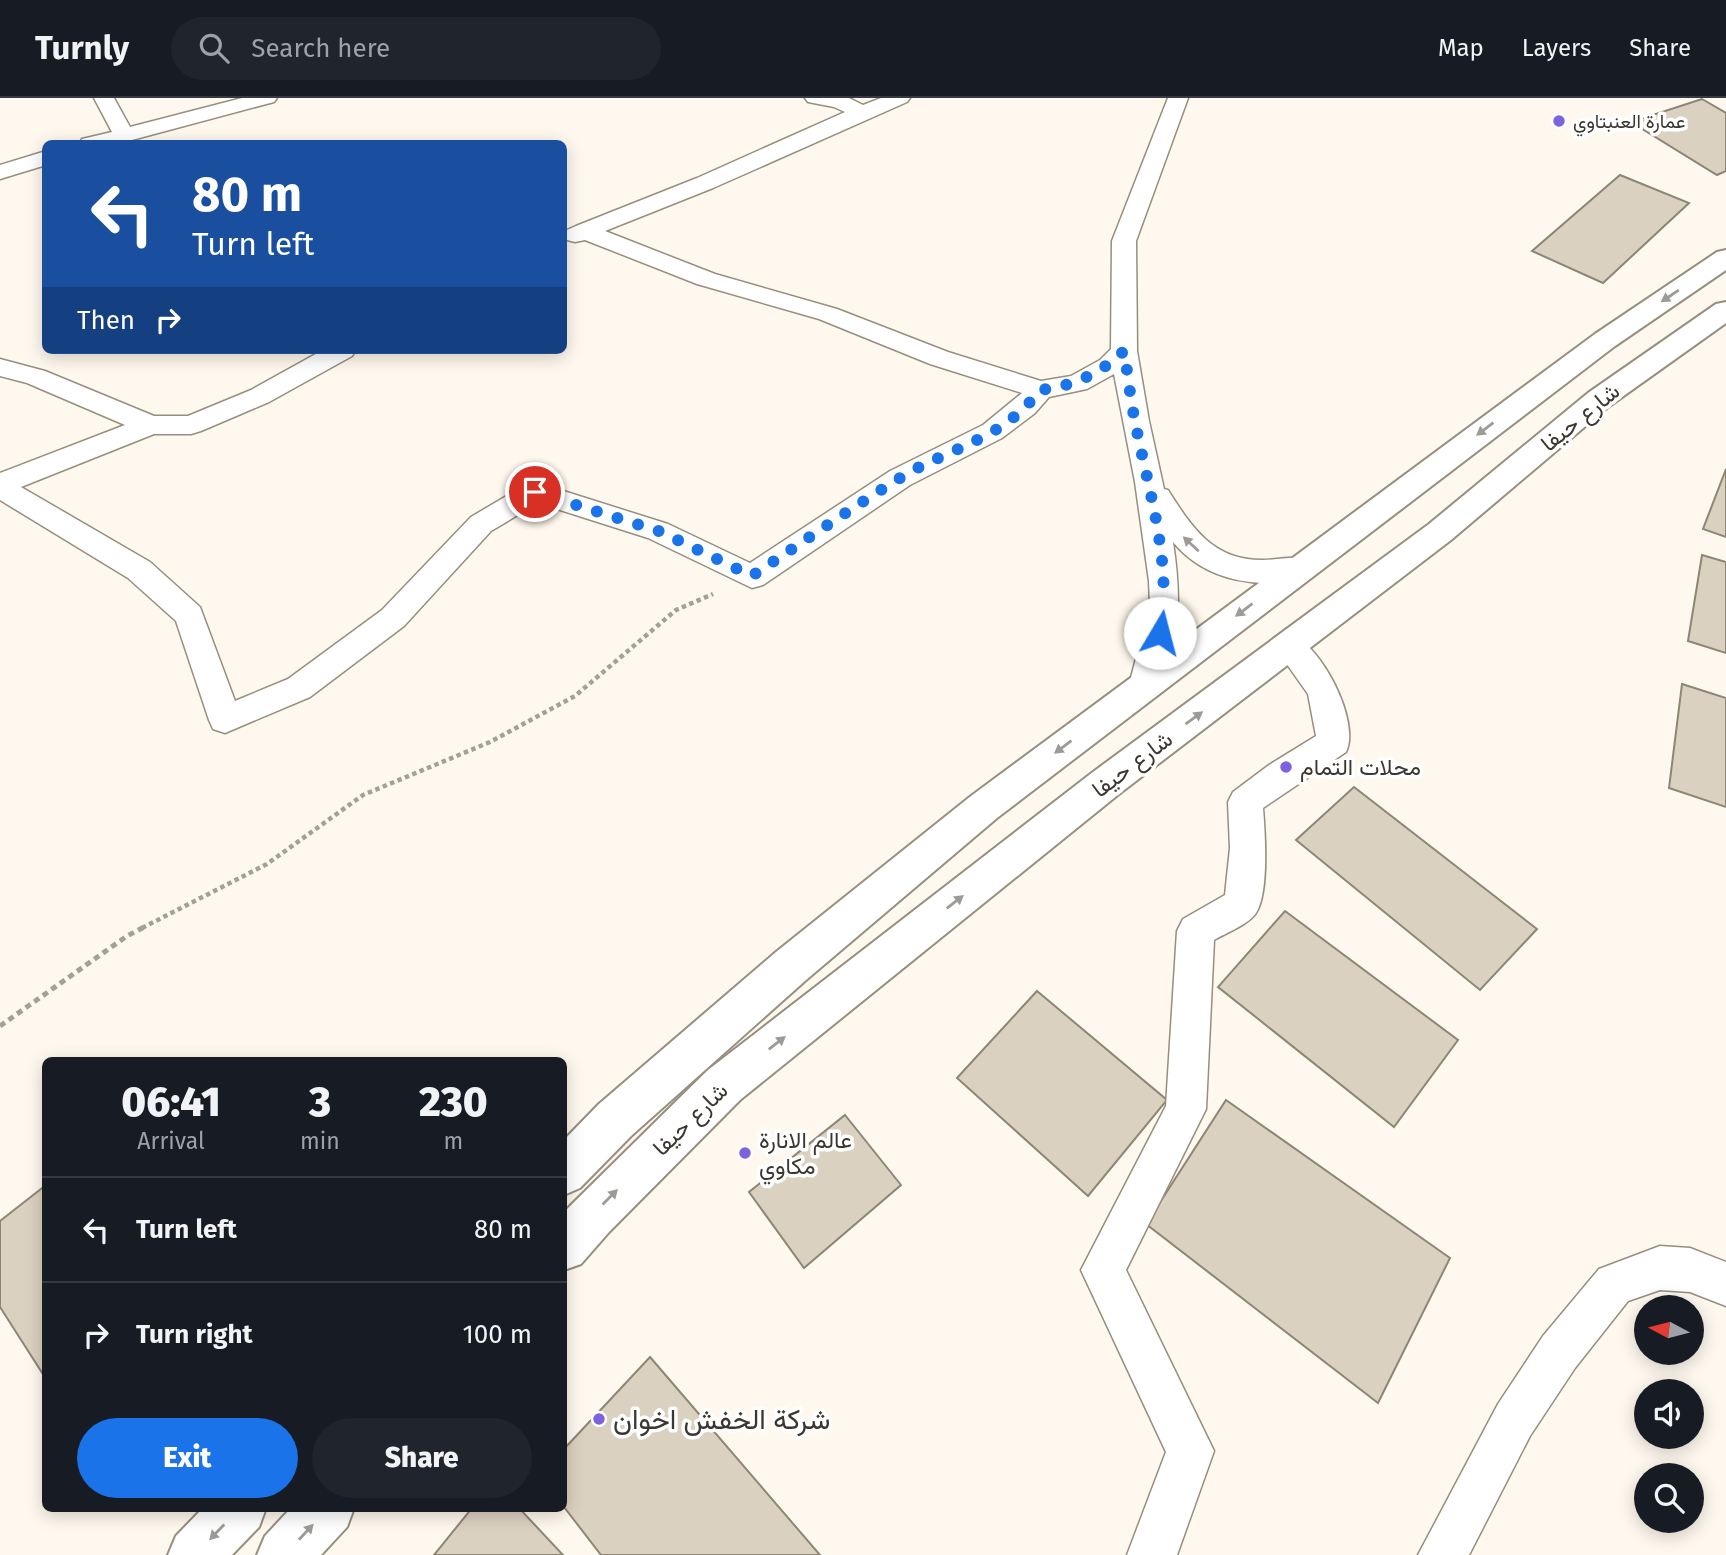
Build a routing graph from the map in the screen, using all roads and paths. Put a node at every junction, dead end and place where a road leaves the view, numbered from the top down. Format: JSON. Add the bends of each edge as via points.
{"nodes":[{"id":1,"x":104,"y":98,"type":"edge"},
{"id":2,"x":267,"y":98,"type":"edge"},
{"id":3,"x":815,"y":98,"type":"edge"},
{"id":4,"x":900,"y":98,"type":"edge"},
{"id":5,"x":1178,"y":98,"type":"edge"},
{"id":6,"x":862,"y":113,"type":"junction"},
{"id":7,"x":123,"y":133,"type":"junction"},
{"id":8,"x":102,"y":140,"type":"edge"},
{"id":9,"x":42,"y":159,"type":"edge"},
{"id":10,"x":0,"y":172,"type":"edge"},
{"id":11,"x":574,"y":236,"type":"edge"},
{"id":12,"x":1726,"y":258,"type":"edge"},
{"id":13,"x":1726,"y":310,"type":"edge"},
{"id":14,"x":1124,"y":351,"type":"junction"},
{"id":15,"x":336,"y":354,"type":"edge"},
{"id":16,"x":0,"y":367,"type":"edge"},
{"id":17,"x":1040,"y":390,"type":"junction"},
{"id":18,"x":151,"y":425,"type":"junction"},
{"id":19,"x":1149,"y":482,"type":"junction"},
{"id":20,"x":0,"y":485,"type":"edge"},
{"id":21,"x":1300,"y":568,"type":"junction"},
{"id":22,"x":752,"y":576,"type":"junction"},
{"id":23,"x":1290,"y":646,"type":"junction"},
{"id":24,"x":1145,"y":685,"type":"junction"},
{"id":25,"x":0,"y":1026,"type":"edge"},
{"id":26,"x":567,"y":1169,"type":"edge"},
{"id":27,"x":567,"y":1244,"type":"edge"},
{"id":28,"x":1726,"y":1284,"type":"edge"},
{"id":29,"x":236,"y":1512,"type":"edge"},
{"id":30,"x":324,"y":1512,"type":"edge"},
{"id":31,"x":195,"y":1555,"type":"edge"},
{"id":32,"x":284,"y":1555,"type":"edge"},
{"id":33,"x":1152,"y":1555,"type":"edge"},
{"id":34,"x":1443,"y":1555,"type":"edge"}],
"edges":[{"from":1,"to":7,"type":"street"},
{"from":2,"to":7,"type":"street"},
{"from":3,"to":6,"type":"street","via":[[839,101]]},
{"from":4,"to":6,"type":"street"},
{"from":5,"to":14,"type":"street","via":[[1124,241]]},
{"from":6,"to":11,"type":"street"},
{"from":7,"to":8,"type":"street"},
{"from":9,"to":10,"type":"street"},
{"from":11,"to":17,"type":"street","via":[[828,314],[939,358]]},
{"from":12,"to":21,"type":"main road","name":"شارع حيفا","one_way":true,"via":[[1605,340]]},
{"from":13,"to":23,"type":"main road","name":"شارع حيفا","via":[[1598,400],[1440,532]]},
{"from":14,"to":17,"type":"street","via":[[1109,366],[1078,383]]},
{"from":14,"to":19,"type":"street"},
{"from":15,"to":18,"type":"street","via":[[260,396],[191,425]]},
{"from":16,"to":18,"type":"street"},
{"from":17,"to":22,"type":"street","via":[[1025,410],[990,435],[903,476]]},
{"from":18,"to":20,"type":"street"},
{"from":21,"to":19,"type":"street","one_way":true,"via":[[1247,572],[1197,551],[1177,531]]},
{"from":19,"to":24,"type":"street","via":[[1165,606]]},
{"from":20,"to":22,"type":"street","via":[[139,570],[189,615],[225,720],[299,688],[393,618],[481,524],[535,492],[659,531]]},
{"from":21,"to":24,"type":"main road","name":"شارع حيفا","one_way":true},
{"from":22,"to":25,"type":"path","via":[[676,610],[575,696],[490,742],[363,795],[267,864],[127,936]]},
{"from":27,"to":23,"type":"main road","name":"شارع حيفا","one_way":true,"via":[[724,1085],[1106,783]]},
{"from":23,"to":33,"type":"street","via":[[1323,691],[1334,742],[1245,802],[1248,848],[1242,904],[1196,931],[1186,1109],[1103,1270],[1190,1451]]},
{"from":24,"to":26,"type":"main road","name":"شارع حيفا","one_way":true,"via":[[984,807],[791,966],[615,1120]]},
{"from":28,"to":34,"type":"street","via":[[1690,1270],[1660,1268],[1614,1284],[1559,1352],[1514,1420]]},
{"from":29,"to":31,"type":"main road","one_way":true},
{"from":32,"to":30,"type":"main road","one_way":true}]}
